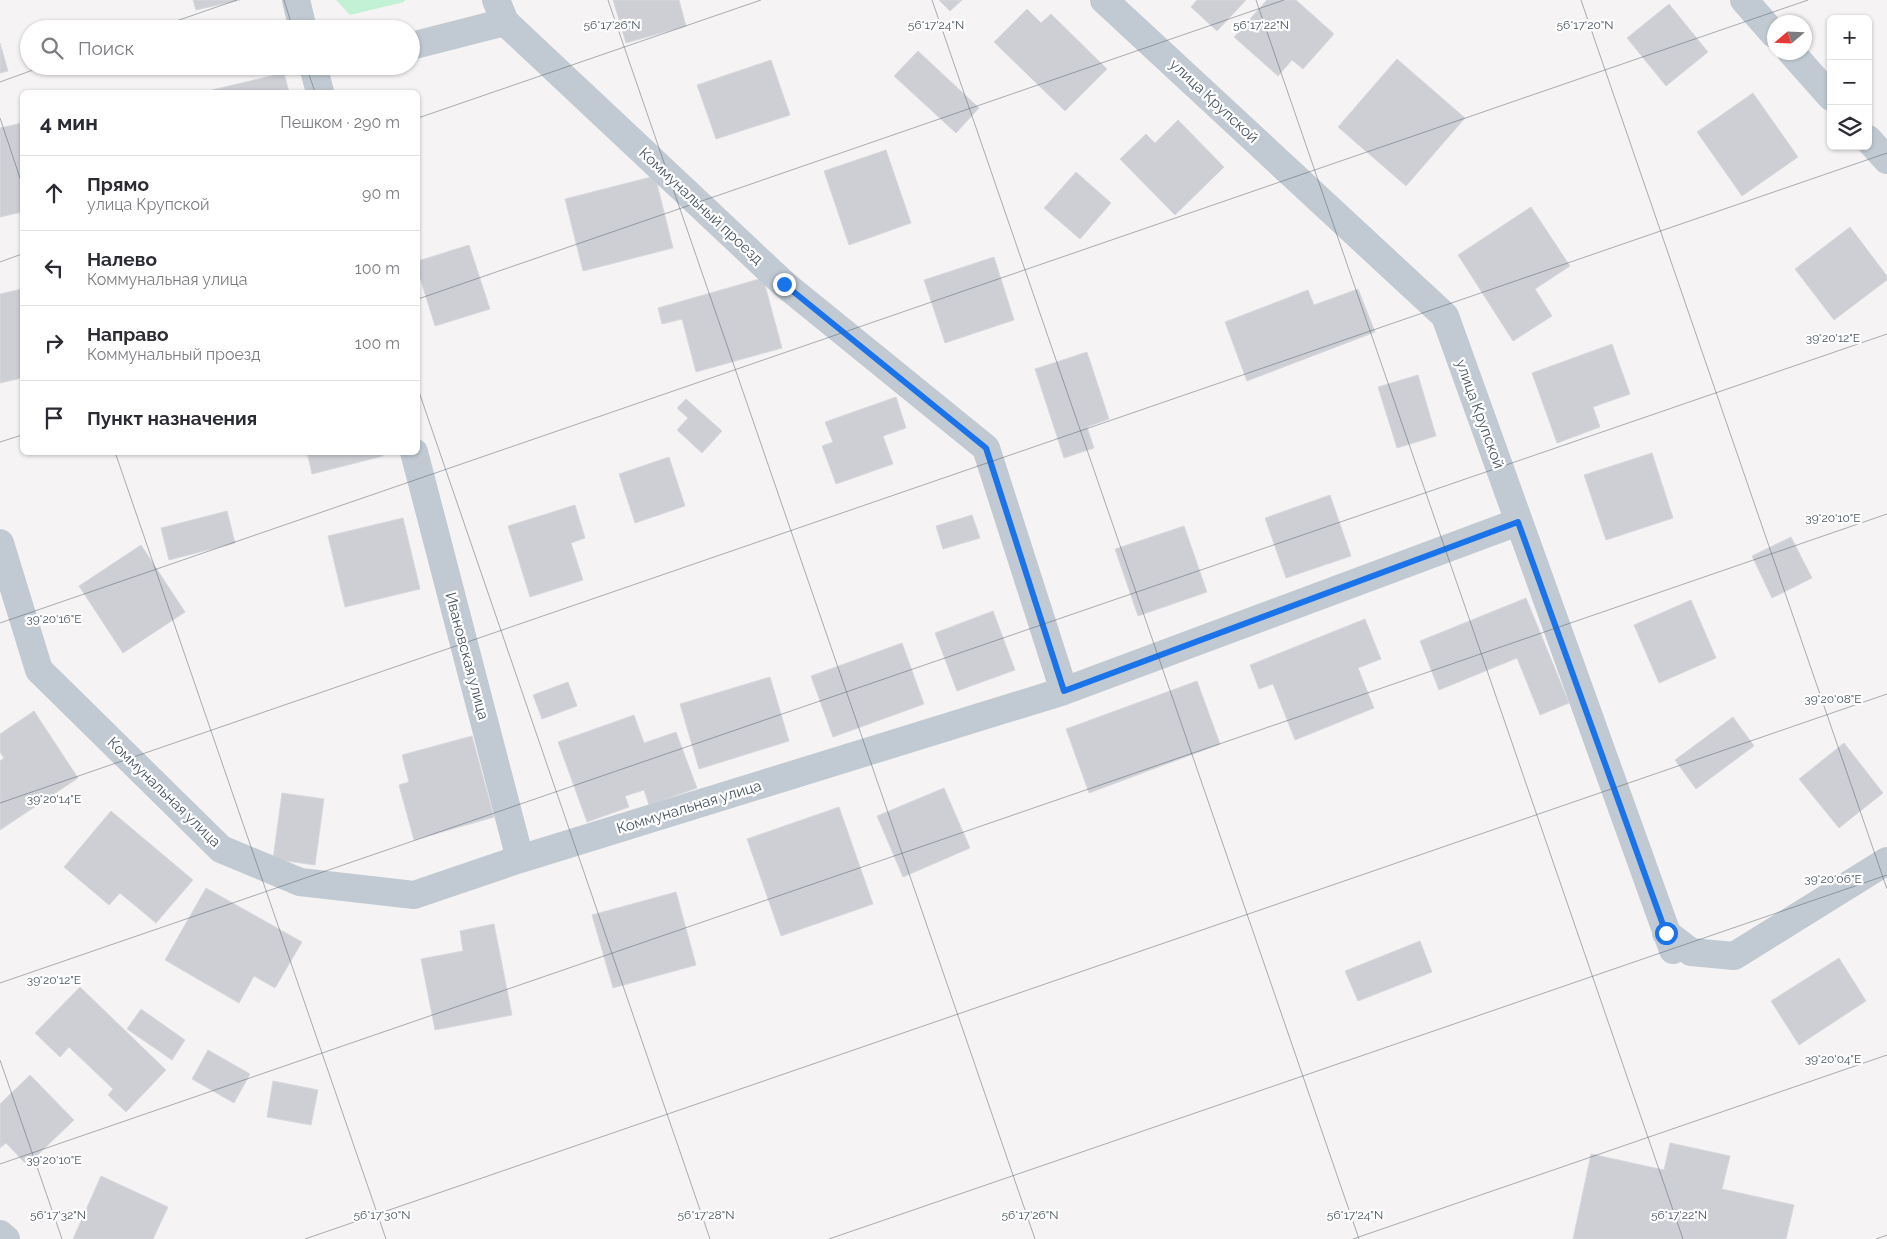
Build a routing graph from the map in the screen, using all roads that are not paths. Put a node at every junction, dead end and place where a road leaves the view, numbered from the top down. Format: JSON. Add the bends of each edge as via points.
{"nodes":[{"id":1,"x":296,"y":0,"type":"edge"},
{"id":2,"x":1104,"y":0,"type":"edge"},
{"id":3,"x":1744,"y":0,"type":"edge"},
{"id":4,"x":501,"y":11,"type":"edge"},
{"id":5,"x":302,"y":20,"type":"edge"},
{"id":6,"x":1767,"y":26,"type":"edge"},
{"id":7,"x":420,"y":42,"type":"edge"},
{"id":8,"x":1798,"y":60,"type":"edge"},
{"id":9,"x":315,"y":75,"type":"edge"},
{"id":10,"x":319,"y":90,"type":"edge"},
{"id":11,"x":1827,"y":92,"type":"edge"},
{"id":12,"x":1872,"y":143,"type":"edge"},
{"id":13,"x":1887,"y":160,"type":"edge"},
{"id":14,"x":415,"y":455,"type":"edge"},
{"id":15,"x":1518,"y":522,"type":"junction"},
{"id":16,"x":0,"y":543,"type":"edge"},
{"id":17,"x":1064,"y":691,"type":"junction"},
{"id":18,"x":520,"y":859,"type":"junction"},
{"id":19,"x":1887,"y":861,"type":"edge"},
{"id":20,"x":0,"y":1234,"type":"edge"},
{"id":21,"x":6,"y":1239,"type":"edge"}],
"edges":[{"from":1,"to":5,"type":"street"},
{"from":2,"to":15,"type":"street","name":"улица Крупской","via":[[1445,316]]},
{"from":3,"to":6,"type":"street"},
{"from":4,"to":7,"type":"street","name":"Коммунальный проезд"},
{"from":4,"to":17,"type":"street","name":"Коммунальный проезд","via":[[784,284],[986,448]]},
{"from":8,"to":11,"type":"street"},
{"from":9,"to":10,"type":"street"},
{"from":12,"to":13,"type":"street"},
{"from":14,"to":18,"type":"street","name":"Ивановская улица"},
{"from":15,"to":17,"type":"street","name":"Коммунальная улица"},
{"from":15,"to":19,"type":"street","name":"улица Крупской","via":[[1669,942],[1691,952],[1734,956]]},
{"from":16,"to":18,"type":"street","name":"Коммунальная улица","via":[[39,670],[222,848],[300,882],[414,895]]},
{"from":17,"to":18,"type":"street","name":"Коммунальная улица"},
{"from":20,"to":21,"type":"street"}]}
